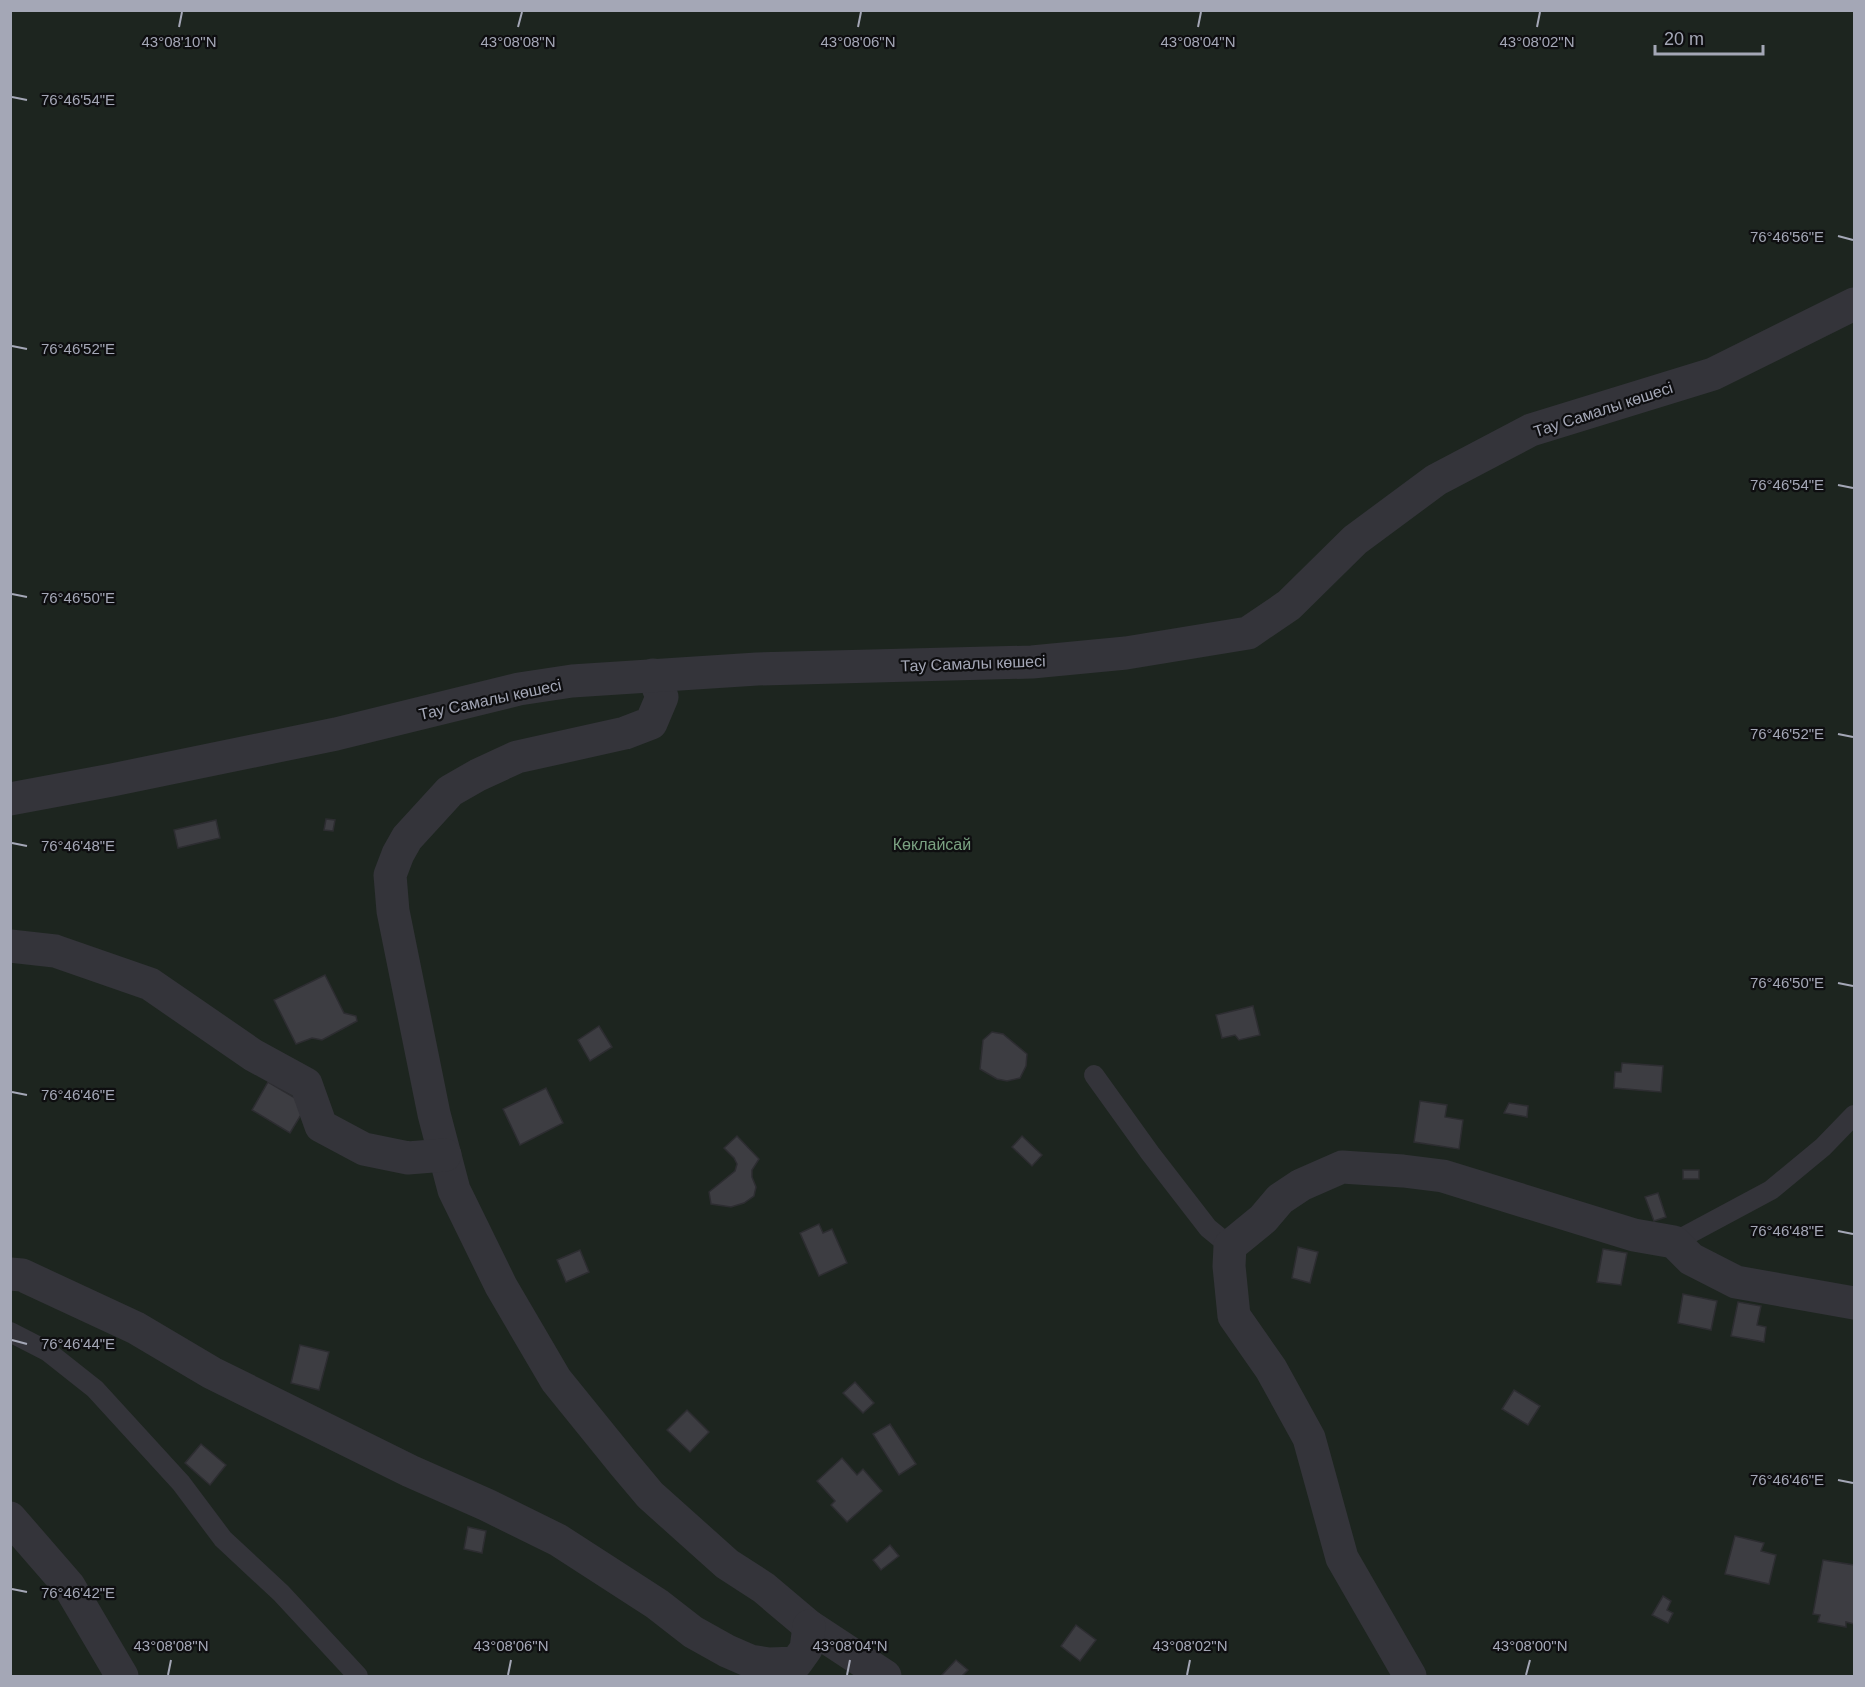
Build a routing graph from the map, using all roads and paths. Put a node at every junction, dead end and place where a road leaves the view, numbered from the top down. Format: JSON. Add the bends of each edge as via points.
{"nodes":[{"id":1,"x":1854,"y":304,"type":"edge"},
{"id":2,"x":653,"y":675,"type":"junction"},
{"id":3,"x":10,"y":798,"type":"edge"},
{"id":4,"x":10,"y":946,"type":"edge"},
{"id":5,"x":1094,"y":1075,"type":"dead end"},
{"id":6,"x":1854,"y":1115,"type":"edge"},
{"id":7,"x":444,"y":1155,"type":"junction"},
{"id":8,"x":1674,"y":1242,"type":"junction"},
{"id":9,"x":1230,"y":1246,"type":"junction"},
{"id":10,"x":10,"y":1274,"type":"edge"},
{"id":11,"x":1854,"y":1303,"type":"edge"},
{"id":12,"x":10,"y":1332,"type":"edge"},
{"id":13,"x":10,"y":1518,"type":"edge"},
{"id":14,"x":809,"y":1626,"type":"junction"},
{"id":15,"x":122,"y":1677,"type":"edge"},
{"id":16,"x":358,"y":1677,"type":"edge"},
{"id":17,"x":885,"y":1677,"type":"edge"},
{"id":18,"x":1410,"y":1677,"type":"edge"}],
"edges":[{"from":1,"to":2,"type":"street","name":"Тау Самалы көшесі","via":[[1713,374],[1531,430],[1436,480],[1355,540],[1289,605],[1248,633],[1126,653],[1032,662]]},
{"from":2,"to":3,"type":"street","name":"Тау Самалы көшесі","via":[[519,689],[336,734]]},
{"from":2,"to":7,"type":"street","via":[[662,697],[651,723],[625,733],[517,757],[478,775],[450,791],[413,831],[398,854],[390,875],[393,911]]},
{"from":4,"to":7,"type":"street","via":[[55,951],[150,984],[253,1055],[306,1084],[321,1126],[364,1149],[408,1158]]},
{"from":5,"to":9,"type":"lane","via":[[1208,1228]]},
{"from":6,"to":8,"type":"lane","via":[[1771,1190]]},
{"from":7,"to":14,"type":"street","via":[[454,1190],[501,1286],[556,1380],[650,1495],[727,1564],[765,1588]]},
{"from":8,"to":9,"type":"street","via":[[1634,1235],[1443,1176],[1342,1167],[1301,1185]]},
{"from":8,"to":11,"type":"street","via":[[1691,1259],[1736,1282]]},
{"from":9,"to":18,"type":"street","via":[[1234,1316],[1271,1369],[1309,1438],[1342,1558]]},
{"from":10,"to":14,"type":"street","via":[[22,1275],[136,1328],[212,1373],[558,1540],[727,1651],[750,1661],[796,1663],[806,1649]]},
{"from":12,"to":16,"type":"lane","via":[[47,1351],[95,1389],[181,1483],[223,1539],[281,1593]]},
{"from":13,"to":15,"type":"street","via":[[69,1586]]},
{"from":14,"to":17,"type":"street"}]}
